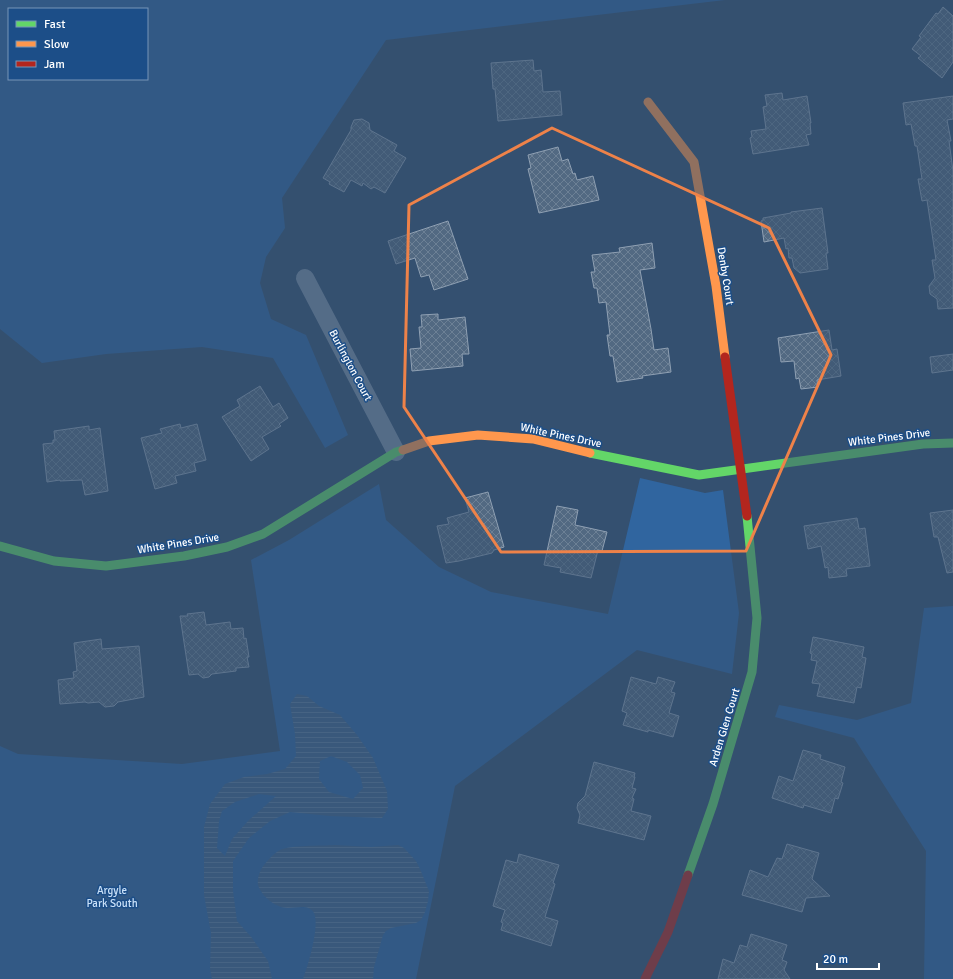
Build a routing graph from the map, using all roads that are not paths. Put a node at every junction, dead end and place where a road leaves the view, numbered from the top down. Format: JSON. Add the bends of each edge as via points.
{"nodes":[{"id":1,"x":648,"y":102,"type":"dead end"},
{"id":2,"x":305,"y":278,"type":"dead end"},
{"id":3,"x":953,"y":443,"type":"edge"},
{"id":4,"x":396,"y":452,"type":"junction"},
{"id":5,"x":741,"y":469,"type":"junction"},
{"id":6,"x":0,"y":546,"type":"edge"},
{"id":7,"x":645,"y":979,"type":"edge"}],
"edges":[{"from":1,"to":5,"type":"street","name":"Denby Court","via":[[694,162],[716,286]]},
{"from":2,"to":4,"type":"street","name":"Burlington Court"},
{"from":3,"to":5,"type":"street","name":"White Pines Drive","via":[[923,444]]},
{"from":4,"to":5,"type":"street","name":"White Pines Drive","via":[[429,441],[478,435],[533,439],[699,475]]},
{"from":4,"to":6,"type":"street","name":"White Pines Drive","via":[[263,534],[227,547],[184,556],[106,566],[54,561]]},
{"from":5,"to":7,"type":"street","name":"Arden Glen Court","via":[[757,618],[752,672],[708,819],[668,932]]}]}
